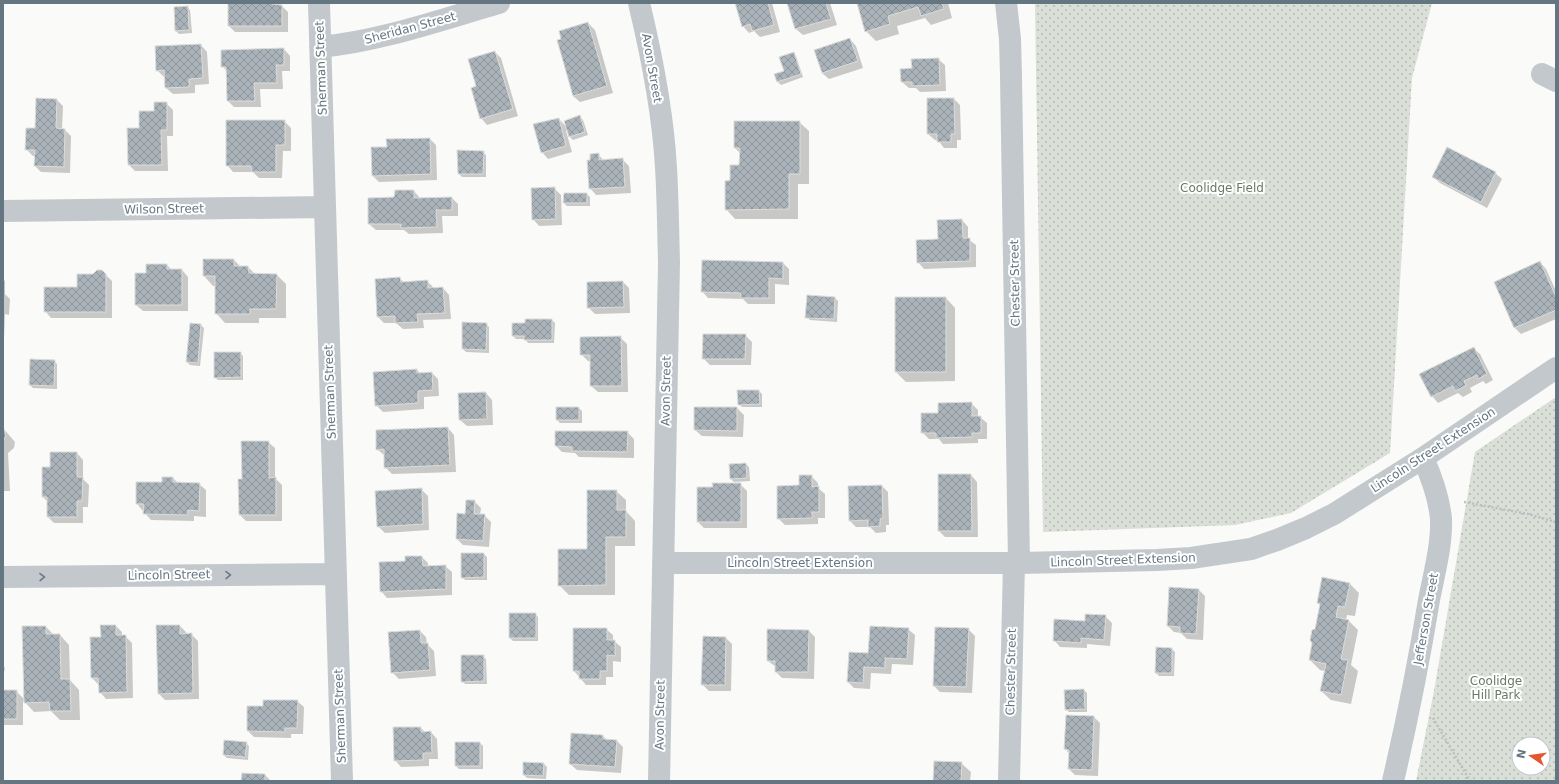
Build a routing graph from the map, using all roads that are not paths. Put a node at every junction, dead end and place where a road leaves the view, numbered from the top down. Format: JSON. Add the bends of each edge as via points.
{"nodes":[{"id":1,"x":319,"y":3,"type":"edge"},
{"id":2,"x":500,"y":3,"type":"edge"},
{"id":3,"x":639,"y":3,"type":"edge"},
{"id":4,"x":1006,"y":3,"type":"edge"},
{"id":5,"x":320,"y":47,"type":"junction"},
{"id":6,"x":325,"y":207,"type":"junction"},
{"id":7,"x":3,"y":211,"type":"edge"},
{"id":8,"x":1556,"y":368,"type":"edge"},
{"id":9,"x":1423,"y":458,"type":"junction"},
{"id":10,"x":663,"y":563,"type":"junction"},
{"id":11,"x":1016,"y":563,"type":"junction"},
{"id":12,"x":336,"y":574,"type":"junction"},
{"id":13,"x":3,"y":577,"type":"edge"},
{"id":14,"x":342,"y":781,"type":"edge"},
{"id":15,"x":658,"y":781,"type":"edge"},
{"id":16,"x":1009,"y":781,"type":"edge"},
{"id":17,"x":1393,"y":781,"type":"edge"}],
"edges":[{"from":1,"to":5,"type":"street","name":"Sherman Street"},
{"from":2,"to":5,"type":"street","name":"Sheridan Street","via":[[372,39]]},
{"from":3,"to":10,"type":"street","name":"Avon Street","via":[[656,87],[666,167],[669,262]]},
{"from":4,"to":11,"type":"street","name":"Chester Street","via":[[1012,76]]},
{"from":5,"to":6,"type":"street","name":"Sherman Street"},
{"from":6,"to":7,"type":"street","name":"Wilson Street"},
{"from":6,"to":12,"type":"street","name":"Sherman Street"},
{"from":8,"to":9,"type":"street","name":"Lincoln Street Extension"},
{"from":9,"to":11,"type":"street","name":"Lincoln Street Extension","via":[[1334,514],[1306,528],[1251,549],[1184,559]]},
{"from":9,"to":17,"type":"street","name":"Jefferson Street","via":[[1438,497],[1441,520],[1439,545],[1412,695]]},
{"from":10,"to":11,"type":"street","name":"Lincoln Street Extension"},
{"from":10,"to":15,"type":"street","name":"Avon Street"},
{"from":11,"to":16,"type":"street","name":"Chester Street"},
{"from":13,"to":12,"type":"street","name":"Lincoln Street","one_way":true},
{"from":12,"to":14,"type":"street","name":"Sherman Street"}]}
